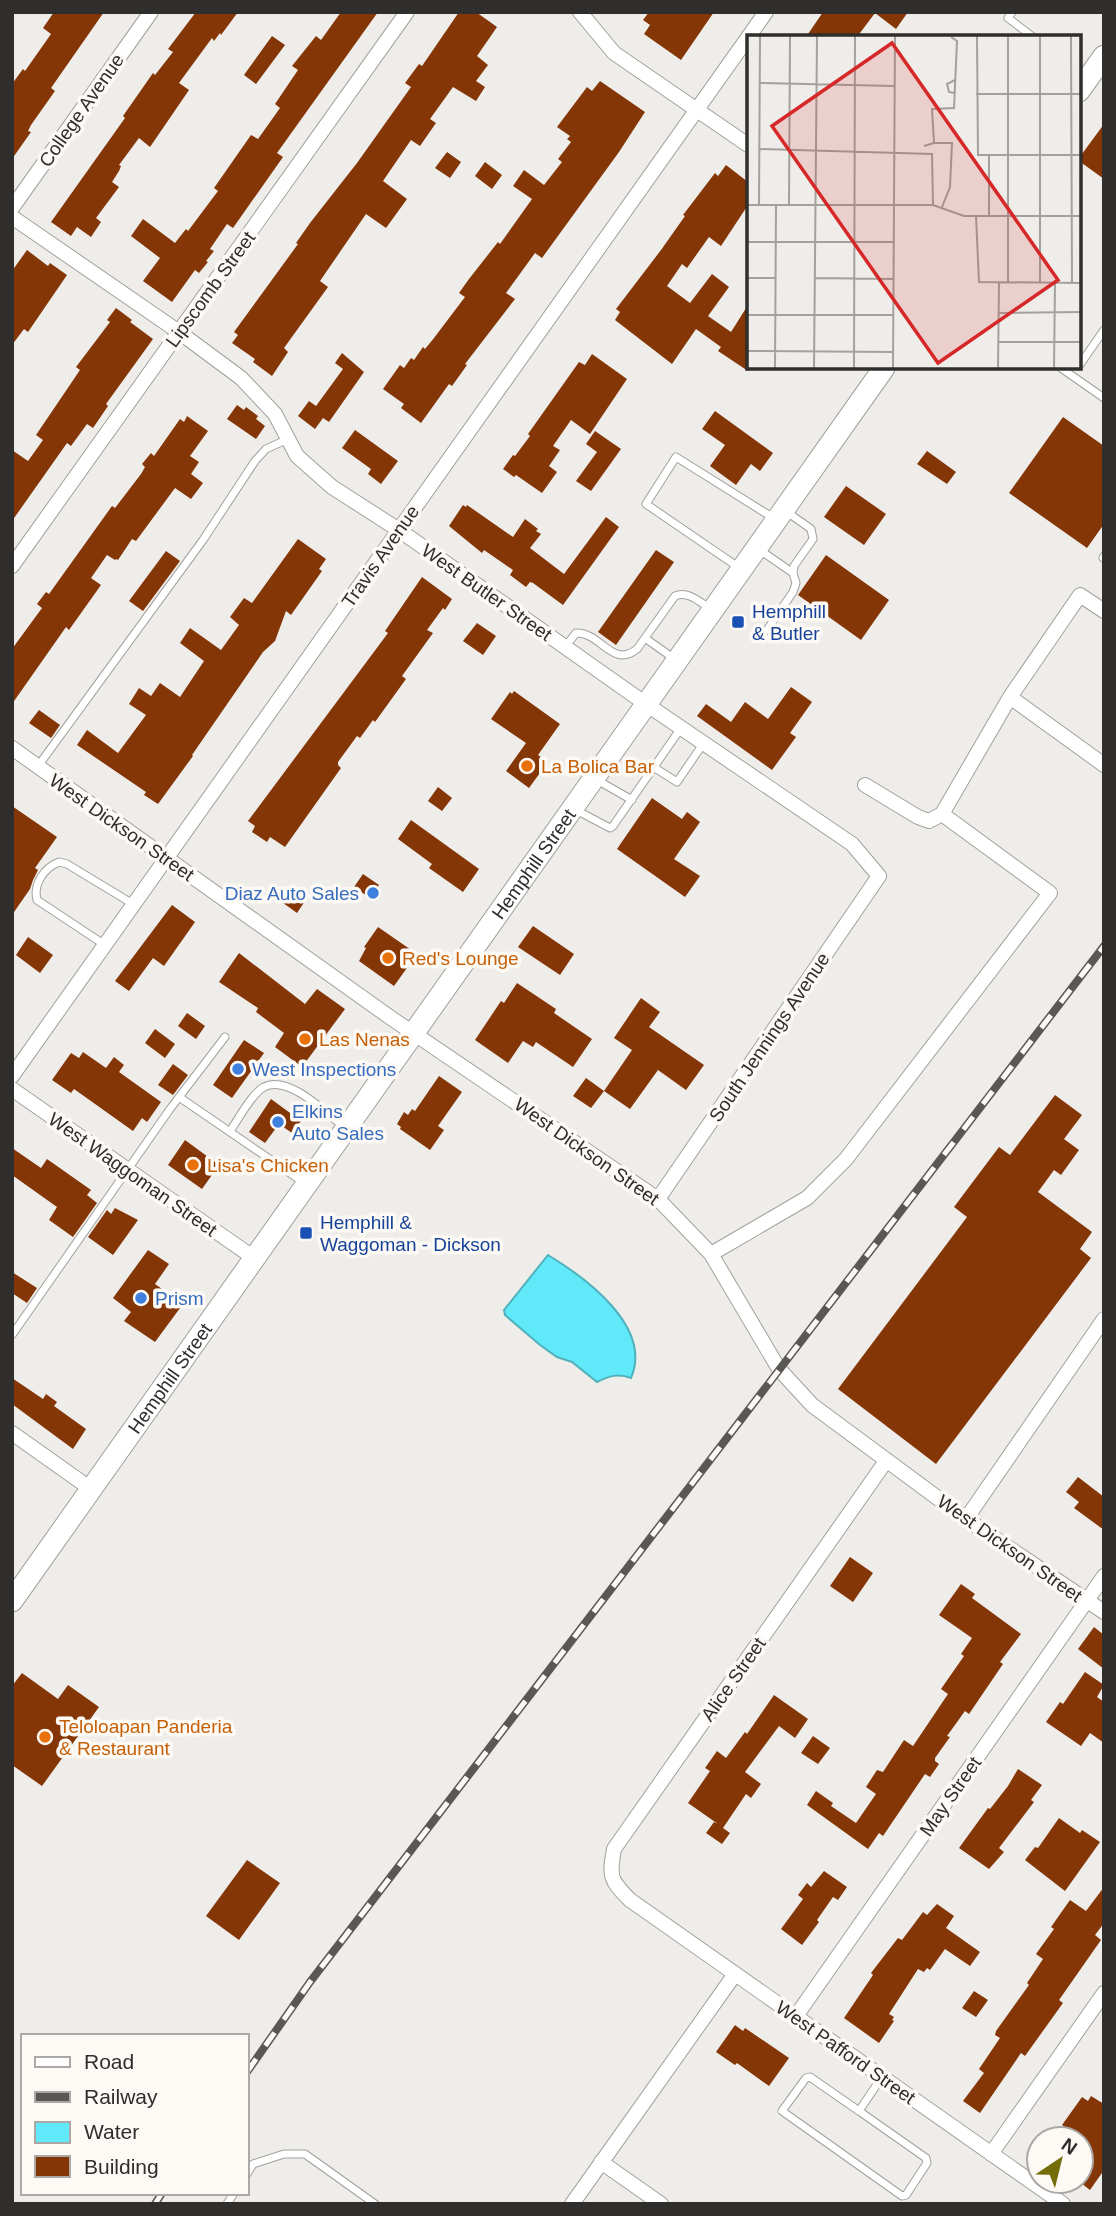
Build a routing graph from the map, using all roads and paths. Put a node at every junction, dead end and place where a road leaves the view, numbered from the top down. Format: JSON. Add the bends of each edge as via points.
{"nodes":[{"id":1,"x":151,"y":12,"type":"edge"},
{"id":2,"x":407,"y":12,"type":"edge"},
{"id":3,"x":580,"y":12,"type":"edge"},
{"id":4,"x":766,"y":12,"type":"edge"},
{"id":5,"x":1012,"y":12,"type":"edge"},
{"id":6,"x":750,"y":35,"type":"edge"},
{"id":7,"x":1030,"y":35,"type":"edge"},
{"id":8,"x":747,"y":39,"type":"edge"},
{"id":9,"x":1104,"y":56,"type":"edge"},
{"id":10,"x":1082,"y":81,"type":"edge"},
{"id":11,"x":698,"y":108,"type":"junction"},
{"id":12,"x":747,"y":144,"type":"edge"},
{"id":13,"x":12,"y":208,"type":"edge"},
{"id":14,"x":12,"y":217,"type":"edge"},
{"id":15,"x":1104,"y":330,"type":"edge"},
{"id":16,"x":179,"y":332,"type":"junction"},
{"id":17,"x":1081,"y":364,"type":"edge"},
{"id":18,"x":883,"y":369,"type":"edge"},
{"id":19,"x":1062,"y":369,"type":"edge"},
{"id":20,"x":1078,"y":369,"type":"edge"},
{"id":21,"x":1073,"y":376,"type":"junction"},
{"id":22,"x":1104,"y":398,"type":"edge"},
{"id":23,"x":288,"y":439,"type":"junction"},
{"id":24,"x":780,"y":515,"type":"junction"},
{"id":25,"x":399,"y":530,"type":"junction"},
{"id":26,"x":757,"y":548,"type":"junction"},
{"id":27,"x":12,"y":566,"type":"edge"},
{"id":28,"x":741,"y":569,"type":"junction"},
{"id":29,"x":793,"y":573,"type":"junction"},
{"id":30,"x":712,"y":610,"type":"junction"},
{"id":31,"x":1104,"y":611,"type":"edge"},
{"id":32,"x":767,"y":630,"type":"dead end"},
{"id":33,"x":646,"y":638,"type":"junction"},
{"id":34,"x":565,"y":647,"type":"junction"},
{"id":35,"x":677,"y":660,"type":"junction"},
{"id":36,"x":1010,"y":697,"type":"junction"},
{"id":37,"x":646,"y":704,"type":"junction"},
{"id":38,"x":681,"y":728,"type":"junction"},
{"id":39,"x":704,"y":743,"type":"junction"},
{"id":40,"x":12,"y":748,"type":"edge"},
{"id":41,"x":1104,"y":765,"type":"edge"},
{"id":42,"x":38,"y":766,"type":"junction"},
{"id":43,"x":654,"y":768,"type":"junction"},
{"id":44,"x":594,"y":778,"type":"junction"},
{"id":45,"x":865,"y":785,"type":"dead end"},
{"id":46,"x":632,"y":800,"type":"junction"},
{"id":47,"x":572,"y":808,"type":"junction"},
{"id":48,"x":942,"y":814,"type":"junction"},
{"id":49,"x":167,"y":858,"type":"junction"},
{"id":50,"x":879,"y":876,"type":"joint"},
{"id":51,"x":134,"y":905,"type":"junction"},
{"id":52,"x":105,"y":945,"type":"junction"},
{"id":53,"x":414,"y":1032,"type":"junction"},
{"id":54,"x":225,"y":1038,"type":"dead end"},
{"id":55,"x":12,"y":1076,"type":"edge"},
{"id":56,"x":12,"y":1089,"type":"edge"},
{"id":57,"x":179,"y":1097,"type":"junction"},
{"id":58,"x":346,"y":1128,"type":"junction"},
{"id":59,"x":230,"y":1131,"type":"junction"},
{"id":60,"x":128,"y":1170,"type":"junction"},
{"id":61,"x":306,"y":1184,"type":"junction"},
{"id":62,"x":658,"y":1199,"type":"junction"},
{"id":63,"x":711,"y":1254,"type":"junction"},
{"id":64,"x":254,"y":1258,"type":"junction"},
{"id":65,"x":1104,"y":1319,"type":"edge"},
{"id":66,"x":12,"y":1335,"type":"edge"},
{"id":67,"x":12,"y":1433,"type":"edge"},
{"id":68,"x":886,"y":1461,"type":"junction"},
{"id":69,"x":91,"y":1489,"type":"junction"},
{"id":70,"x":966,"y":1519,"type":"junction"},
{"id":71,"x":1104,"y":1576,"type":"edge"},
{"id":72,"x":12,"y":1601,"type":"edge"},
{"id":73,"x":1086,"y":1601,"type":"junction"},
{"id":74,"x":1104,"y":1612,"type":"edge"},
{"id":75,"x":630,"y":1900,"type":"joint"},
{"id":76,"x":735,"y":1974,"type":"junction"},
{"id":77,"x":1104,"y":1993,"type":"edge"},
{"id":78,"x":796,"y":2016,"type":"junction"},
{"id":79,"x":882,"y":2077,"type":"junction"},
{"id":80,"x":859,"y":2110,"type":"junction"},
{"id":81,"x":991,"y":2154,"type":"junction"},
{"id":82,"x":601,"y":2162,"type":"junction"},
{"id":83,"x":248,"y":2172,"type":"edge"},
{"id":84,"x":375,"y":2204,"type":"edge"},
{"id":85,"x":572,"y":2204,"type":"edge"},
{"id":86,"x":662,"y":2204,"type":"edge"},
{"id":87,"x":1063,"y":2204,"type":"edge"}],
"edges":[{"from":1,"to":13,"type":"street","name":"College Avenue"},
{"from":2,"to":16,"type":"street","name":"Lipscomb Street"},
{"from":3,"to":11,"type":"street","via":[[614,52]]},
{"from":4,"to":6,"type":"street","name":"Travis Avenue"},
{"from":5,"to":7,"type":"lane","via":[[1008,18]]},
{"from":8,"to":11,"type":"street","name":"Travis Avenue"},
{"from":9,"to":10,"type":"main road"},
{"from":11,"to":12,"type":"street"},
{"from":11,"to":25,"type":"street","name":"Travis Avenue"},
{"from":14,"to":16,"type":"street","name":"West Butler Street"},
{"from":15,"to":17,"type":"lane"},
{"from":16,"to":23,"type":"street","name":"West Butler Street","via":[[242,378],[275,414]]},
{"from":16,"to":27,"type":"street","name":"Lipscomb Street"},
{"from":18,"to":24,"type":"main road","name":"Hemphill Street"},
{"from":19,"to":21,"type":"lane"},
{"from":20,"to":21,"type":"lane"},
{"from":21,"to":22,"type":"lane"},
{"from":23,"to":25,"type":"street","name":"West Butler Street","via":[[297,456],[332,487]]},
{"from":23,"to":42,"type":"lane","via":[[266,449],[255,461]]},
{"from":24,"to":26,"type":"main road","name":"Hemphill Street"},
{"from":24,"to":28,"type":"lane","via":[[676,457],[646,504]]},
{"from":24,"to":29,"type":"lane","via":[[810,529],[813,535]]},
{"from":25,"to":34,"type":"street","name":"West Butler Street"},
{"from":25,"to":49,"type":"street","name":"Travis Avenue"},
{"from":26,"to":28,"type":"main road","name":"Hemphill Street"},
{"from":26,"to":29,"type":"lane"},
{"from":28,"to":30,"type":"main road","name":"Hemphill Street"},
{"from":29,"to":32,"type":"lane","via":[[793,592]]},
{"from":30,"to":33,"type":"lane","via":[[679,594]]},
{"from":30,"to":35,"type":"main road","name":"Hemphill Street"},
{"from":31,"to":36,"type":"street","via":[[1080,595]]},
{"from":33,"to":34,"type":"lane","via":[[622,656],[582,632]]},
{"from":33,"to":35,"type":"lane"},
{"from":34,"to":37,"type":"street","name":"West Butler Street"},
{"from":35,"to":37,"type":"main road","name":"Hemphill Street"},
{"from":36,"to":41,"type":"street"},
{"from":36,"to":48,"type":"street"},
{"from":37,"to":38,"type":"street","name":"West Butler Street"},
{"from":37,"to":44,"type":"main road","name":"Hemphill Street"},
{"from":38,"to":39,"type":"street","name":"West Butler Street"},
{"from":38,"to":43,"type":"lane"},
{"from":39,"to":43,"type":"lane","via":[[677,782]]},
{"from":39,"to":50,"type":"street","name":"West Butler Street","via":[[852,844]]},
{"from":40,"to":42,"type":"street","name":"West Dickson Street"},
{"from":42,"to":49,"type":"street","name":"West Dickson Street"},
{"from":43,"to":46,"type":"lane"},
{"from":44,"to":46,"type":"lane"},
{"from":44,"to":47,"type":"main road","name":"Hemphill Street"},
{"from":45,"to":48,"type":"street","via":[[918,817],[929,821]]},
{"from":46,"to":47,"type":"lane","via":[[610,828]]},
{"from":47,"to":53,"type":"main road","name":"Hemphill Street"},
{"from":48,"to":63,"type":"street","via":[[1050,894],[846,1159],[807,1198]]},
{"from":49,"to":51,"type":"street","name":"Travis Avenue"},
{"from":49,"to":53,"type":"street","name":"West Dickson Street"},
{"from":50,"to":62,"type":"street","name":"South Jennings Avenue"},
{"from":51,"to":52,"type":"street","name":"Travis Avenue"},
{"from":51,"to":52,"type":"lane","via":[[67,864],[59,862],[46,871],[35,892],[37,900]]},
{"from":52,"to":55,"type":"street","name":"Travis Avenue"},
{"from":53,"to":58,"type":"main road","name":"Hemphill Street"},
{"from":53,"to":62,"type":"street","name":"West Dickson Street"},
{"from":54,"to":57,"type":"lane"},
{"from":56,"to":60,"type":"street","name":"West Waggoman Street"},
{"from":57,"to":59,"type":"lane"},
{"from":57,"to":60,"type":"lane"},
{"from":58,"to":59,"type":"lane","via":[[295,1089],[274,1085],[257,1092]]},
{"from":58,"to":61,"type":"main road","name":"Hemphill Street"},
{"from":59,"to":61,"type":"lane"},
{"from":60,"to":64,"type":"street","name":"West Waggoman Street"},
{"from":60,"to":66,"type":"lane"},
{"from":61,"to":64,"type":"main road","name":"Hemphill Street"},
{"from":62,"to":63,"type":"street","name":"West Dickson Street"},
{"from":63,"to":68,"type":"street","name":"West Dickson Street","via":[[779,1369],[812,1405]]},
{"from":64,"to":69,"type":"main road","name":"Hemphill Street"},
{"from":65,"to":70,"type":"street"},
{"from":67,"to":69,"type":"street"},
{"from":68,"to":70,"type":"street","name":"West Dickson Street"},
{"from":68,"to":75,"type":"street","name":"Alice Street","via":[[614,1849],[610,1869],[614,1884]]},
{"from":69,"to":72,"type":"main road","name":"Hemphill Street"},
{"from":70,"to":73,"type":"street","name":"West Dickson Street"},
{"from":71,"to":73,"type":"street","name":"May Street"},
{"from":73,"to":74,"type":"street","name":"West Dickson Street"},
{"from":73,"to":78,"type":"street","name":"May Street"},
{"from":75,"to":76,"type":"street","name":"West Pafford Street"},
{"from":76,"to":78,"type":"street","name":"West Pafford Street"},
{"from":76,"to":82,"type":"street"},
{"from":77,"to":81,"type":"street"},
{"from":78,"to":79,"type":"street","name":"West Pafford Street"},
{"from":79,"to":80,"type":"lane"},
{"from":79,"to":81,"type":"street","name":"West Pafford Street"},
{"from":80,"to":80,"type":"lane","via":[[810,2077],[782,2112],[906,2195],[926,2158]]},
{"from":81,"to":87,"type":"street","name":"West Pafford Street"},
{"from":82,"to":85,"type":"street"},
{"from":82,"to":86,"type":"street"},
{"from":83,"to":84,"type":"lane","via":[[253,2164],[284,2154],[305,2154]]}]}
